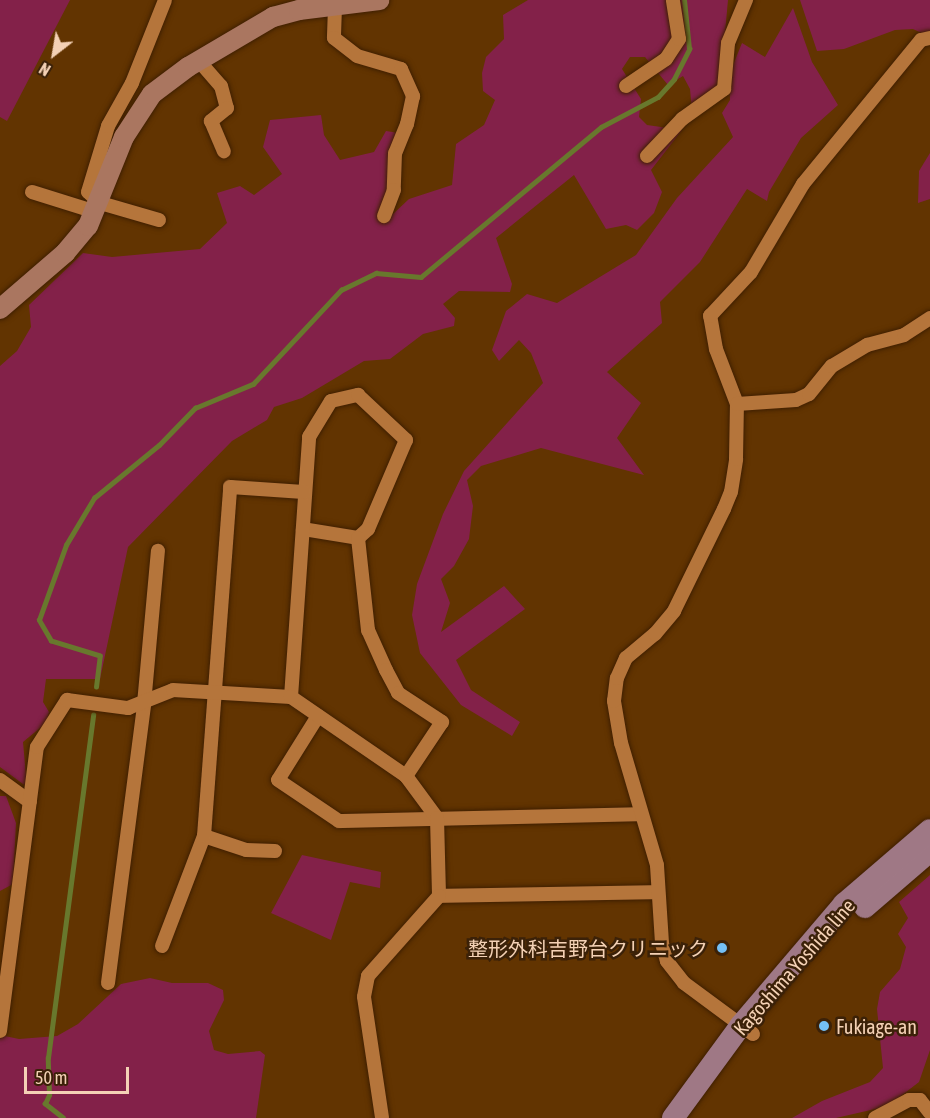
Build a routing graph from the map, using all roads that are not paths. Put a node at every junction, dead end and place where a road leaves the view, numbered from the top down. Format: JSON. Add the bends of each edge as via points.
{"nodes":[{"id":1,"x":165,"y":0,"type":"edge"},
{"id":2,"x":379,"y":0,"type":"edge"},
{"id":3,"x":673,"y":0,"type":"edge"},
{"id":4,"x":746,"y":0,"type":"edge"},
{"id":5,"x":335,"y":7,"type":"junction"},
{"id":6,"x":930,"y":38,"type":"edge"},
{"id":7,"x":199,"y":61,"type":"junction"},
{"id":8,"x":626,"y":86,"type":"dead end"},
{"id":9,"x":224,"y":151,"type":"dead end"},
{"id":10,"x":647,"y":156,"type":"dead end"},
{"id":11,"x":32,"y":192,"type":"dead end"},
{"id":12,"x":98,"y":208,"type":"junction"},
{"id":13,"x":384,"y":216,"type":"dead end"},
{"id":14,"x":159,"y":219,"type":"dead end"},
{"id":15,"x":0,"y":309,"type":"edge"},
{"id":16,"x":930,"y":318,"type":"edge"},
{"id":17,"x":737,"y":404,"type":"junction"},
{"id":18,"x":304,"y":492,"type":"junction"},
{"id":19,"x":303,"y":528,"type":"junction"},
{"id":20,"x":358,"y":538,"type":"junction"},
{"id":21,"x":158,"y":551,"type":"dead end"},
{"id":22,"x":217,"y":690,"type":"junction"},
{"id":23,"x":291,"y":697,"type":"junction"},
{"id":24,"x":144,"y":704,"type":"junction"},
{"id":25,"x":318,"y":716,"type":"junction"},
{"id":26,"x":406,"y":776,"type":"junction"},
{"id":27,"x":0,"y":780,"type":"edge"},
{"id":28,"x":30,"y":802,"type":"junction"},
{"id":29,"x":641,"y":814,"type":"junction"},
{"id":30,"x":437,"y":818,"type":"junction"},
{"id":31,"x":930,"y":830,"type":"edge"},
{"id":32,"x":204,"y":836,"type":"junction"},
{"id":33,"x":275,"y":851,"type":"dead end"},
{"id":34,"x":930,"y":851,"type":"edge"},
{"id":35,"x":658,"y":892,"type":"junction"},
{"id":36,"x":439,"y":896,"type":"junction"},
{"id":37,"x":162,"y":946,"type":"dead end"},
{"id":38,"x":108,"y":983,"type":"dead end"},
{"id":39,"x":747,"y":1029,"type":"junction"},
{"id":40,"x":0,"y":1031,"type":"edge"},
{"id":41,"x":930,"y":1113,"type":"edge"},
{"id":42,"x":382,"y":1118,"type":"edge"},
{"id":43,"x":673,"y":1118,"type":"edge"},
{"id":44,"x":692,"y":1118,"type":"edge"},
{"id":45,"x":875,"y":1118,"type":"edge"}],
"edges":[{"from":1,"to":12,"type":"street","via":[[132,83],[108,126],[89,181],[88,192]]},
{"from":2,"to":5,"type":"street"},
{"from":3,"to":8,"type":"street","via":[[679,39],[666,59]]},
{"from":4,"to":10,"type":"street","via":[[728,43],[724,89],[682,119]]},
{"from":5,"to":7,"type":"street","via":[[273,17]]},
{"from":5,"to":13,"type":"street","via":[[334,38],[357,56],[401,69],[413,96],[408,124],[395,153],[394,190]]},
{"from":6,"to":17,"type":"street","via":[[921,40],[803,184],[751,272],[710,316],[716,350]]},
{"from":7,"to":9,"type":"street","via":[[221,86],[227,108],[211,121]]},
{"from":7,"to":12,"type":"street","via":[[152,94],[139,110],[124,137]]},
{"from":11,"to":12,"type":"street"},
{"from":12,"to":14,"type":"street"},
{"from":12,"to":15,"type":"street","via":[[77,241]]},
{"from":16,"to":17,"type":"street","via":[[904,335],[867,345],[832,366],[809,394],[796,400]]},
{"from":17,"to":29,"type":"street","via":[[736,459],[724,509],[674,611],[655,634],[626,658],[617,678],[614,701],[619,733]]},
{"from":18,"to":19,"type":"street"},
{"from":18,"to":20,"type":"street","via":[[309,437],[331,401],[358,395],[406,440],[368,529]]},
{"from":18,"to":22,"type":"street","via":[[230,487]]},
{"from":19,"to":20,"type":"street"},
{"from":19,"to":23,"type":"street"},
{"from":20,"to":26,"type":"street","via":[[368,630],[386,670],[398,693],[442,722]]},
{"from":21,"to":24,"type":"street"},
{"from":22,"to":23,"type":"street"},
{"from":22,"to":24,"type":"street","via":[[173,690]]},
{"from":22,"to":32,"type":"street"},
{"from":23,"to":25,"type":"street"},
{"from":24,"to":28,"type":"street","via":[[128,708],[67,700],[37,747]]},
{"from":24,"to":38,"type":"street"},
{"from":25,"to":26,"type":"street"},
{"from":25,"to":30,"type":"street","via":[[280,774],[281,784],[339,821]]},
{"from":26,"to":30,"type":"street"},
{"from":27,"to":28,"type":"street"},
{"from":28,"to":40,"type":"street"},
{"from":29,"to":30,"type":"street"},
{"from":29,"to":35,"type":"street","via":[[657,865]]},
{"from":30,"to":36,"type":"street"},
{"from":31,"to":39,"type":"main road","name":"Kagoshima Yoshida line","via":[[844,904]]},
{"from":32,"to":33,"type":"street","via":[[246,850]]},
{"from":32,"to":37,"type":"street"},
{"from":34,"to":39,"type":"main road","name":"Kagoshima Yoshida line","via":[[855,916]]},
{"from":35,"to":36,"type":"street"},
{"from":35,"to":39,"type":"street","via":[[662,944],[668,961],[684,983]]},
{"from":36,"to":42,"type":"street","via":[[368,976],[363,1012]]},
{"from":39,"to":43,"type":"main road","name":"Kagoshima Yoshida line"},
{"from":39,"to":44,"type":"main road","name":"Kagoshima Yoshida line"},
{"from":41,"to":45,"type":"street","via":[[920,1100],[909,1100]]}]}
